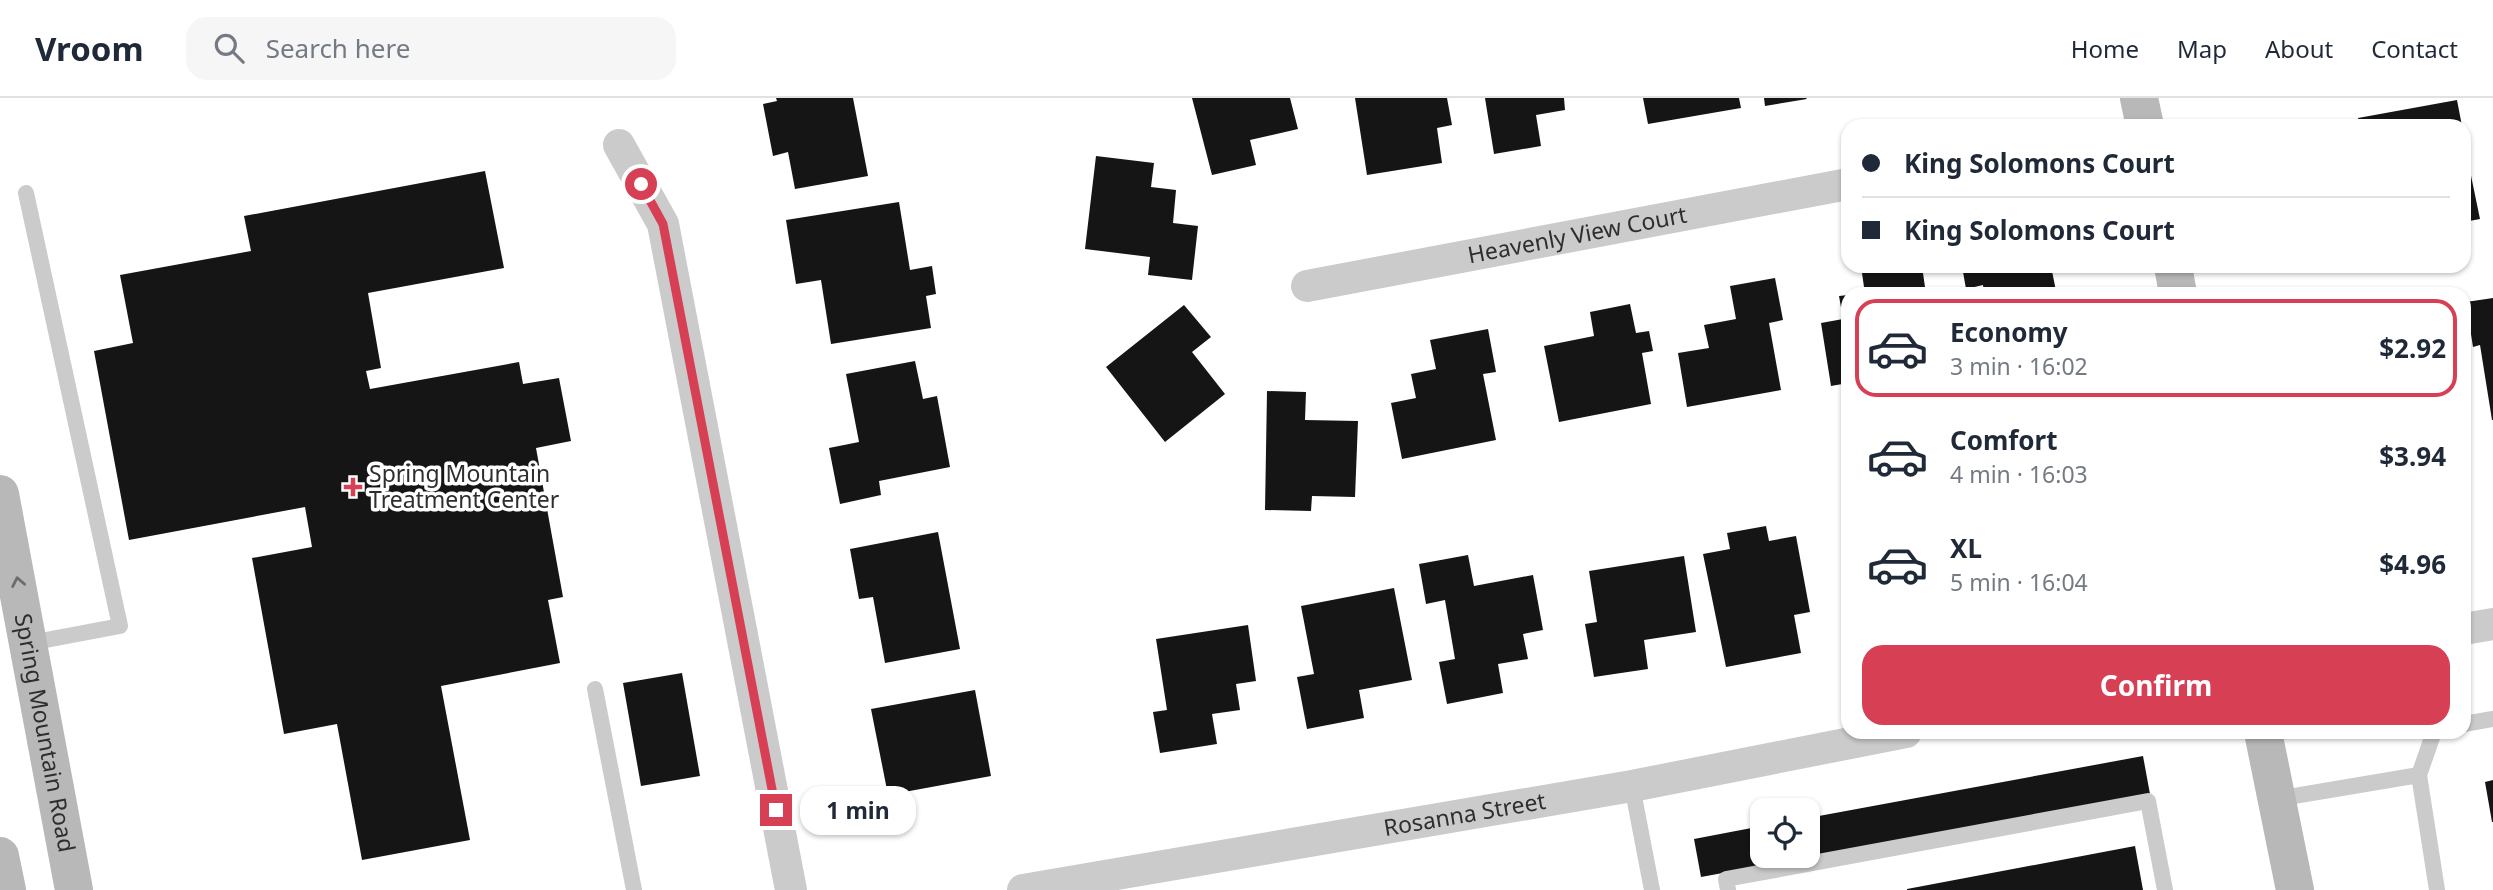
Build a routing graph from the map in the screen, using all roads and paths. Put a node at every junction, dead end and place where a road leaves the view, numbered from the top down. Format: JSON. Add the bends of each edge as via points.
{"nodes":[{"id":1,"x":2139,"y":98,"type":"edge"},
{"id":2,"x":2144,"y":119,"type":"edge"},
{"id":3,"x":619,"y":145,"type":"dead end"},
{"id":4,"x":1841,"y":185,"type":"edge"},
{"id":5,"x":26,"y":193,"type":"dead end"},
{"id":6,"x":1307,"y":286,"type":"dead end"},
{"id":7,"x":0,"y":494,"type":"edge"},
{"id":8,"x":2493,"y":624,"type":"edge"},
{"id":9,"x":2471,"y":628,"type":"edge"},
{"id":10,"x":30,"y":643,"type":"junction"},
{"id":11,"x":595,"y":689,"type":"dead end"},
{"id":12,"x":2493,"y":719,"type":"edge"},
{"id":13,"x":2471,"y":723,"type":"edge"},
{"id":14,"x":1870,"y":739,"type":"edge"},
{"id":15,"x":2264,"y":739,"type":"edge"},
{"id":16,"x":2432,"y":739,"type":"edge"},
{"id":17,"x":2419,"y":775,"type":"junction"},
{"id":18,"x":1632,"y":786,"type":"junction"},
{"id":19,"x":2276,"y":799,"type":"junction"},
{"id":20,"x":0,"y":856,"type":"edge"},
{"id":21,"x":7,"y":890,"type":"edge"},
{"id":22,"x":74,"y":890,"type":"edge"},
{"id":23,"x":634,"y":890,"type":"edge"},
{"id":24,"x":791,"y":890,"type":"edge"},
{"id":25,"x":1023,"y":890,"type":"edge"},
{"id":26,"x":1652,"y":890,"type":"edge"},
{"id":27,"x":1728,"y":890,"type":"edge"},
{"id":28,"x":2165,"y":890,"type":"edge"},
{"id":29,"x":2295,"y":890,"type":"edge"},
{"id":30,"x":2437,"y":890,"type":"edge"}],
"edges":[{"from":1,"to":2,"type":"main road"},
{"from":3,"to":24,"type":"street","via":[[663,224]]},
{"from":4,"to":6,"type":"street","name":"Heavenly View Court"},
{"from":5,"to":10,"type":"lane","via":[[120,626]]},
{"from":10,"to":7,"type":"main road","name":"Spring Mountain Road","one_way":true},
{"from":8,"to":9,"type":"street"},
{"from":10,"to":22,"type":"main road","name":"Spring Mountain Road"},
{"from":11,"to":23,"type":"lane"},
{"from":12,"to":13,"type":"lane"},
{"from":14,"to":18,"type":"street","name":"Rosanna Street"},
{"from":15,"to":19,"type":"main road"},
{"from":16,"to":17,"type":"lane"},
{"from":17,"to":19,"type":"lane"},
{"from":17,"to":30,"type":"lane"},
{"from":18,"to":25,"type":"street","name":"Rosanna Street"},
{"from":18,"to":26,"type":"lane"},
{"from":19,"to":29,"type":"main road"},
{"from":20,"to":21,"type":"main road"},
{"from":27,"to":28,"type":"lane","via":[[1726,879],[2148,801]]}]}
